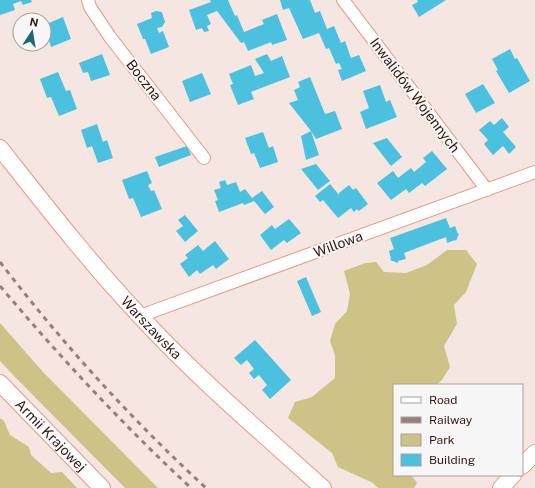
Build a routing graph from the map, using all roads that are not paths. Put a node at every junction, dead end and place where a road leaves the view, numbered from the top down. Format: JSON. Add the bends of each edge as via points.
{"nodes":[{"id":1,"x":88,"y":0,"type":"edge"},
{"id":2,"x":344,"y":0,"type":"edge"},
{"id":3,"x":0,"y":148,"type":"edge"},
{"id":4,"x":204,"y":158,"type":"dead end"},
{"id":5,"x":535,"y":172,"type":"edge"},
{"id":6,"x":487,"y":190,"type":"junction"},
{"id":7,"x":140,"y":316,"type":"junction"},
{"id":8,"x":0,"y":383,"type":"edge"},
{"id":9,"x":535,"y":453,"type":"edge"},
{"id":10,"x":523,"y":465,"type":"edge"},
{"id":11,"x":512,"y":476,"type":"edge"},
{"id":12,"x":102,"y":488,"type":"edge"},
{"id":13,"x":323,"y":488,"type":"edge"},
{"id":14,"x":501,"y":488,"type":"edge"}],
"edges":[{"from":1,"to":4,"type":"street","name":"Boczna","via":[[110,37]]},
{"from":2,"to":6,"type":"street","name":"Inwalidów Wojennych"},
{"from":3,"to":7,"type":"street","name":"Warszawska","via":[[76,244]]},
{"from":5,"to":6,"type":"street","name":"Willowa"},
{"from":6,"to":7,"type":"street","name":"Willowa"},
{"from":7,"to":13,"type":"street","name":"Warszawska","via":[[210,387]]},
{"from":8,"to":12,"type":"street","name":"Armii Krajowej"},
{"from":9,"to":10,"type":"street"},
{"from":11,"to":14,"type":"street"}]}
